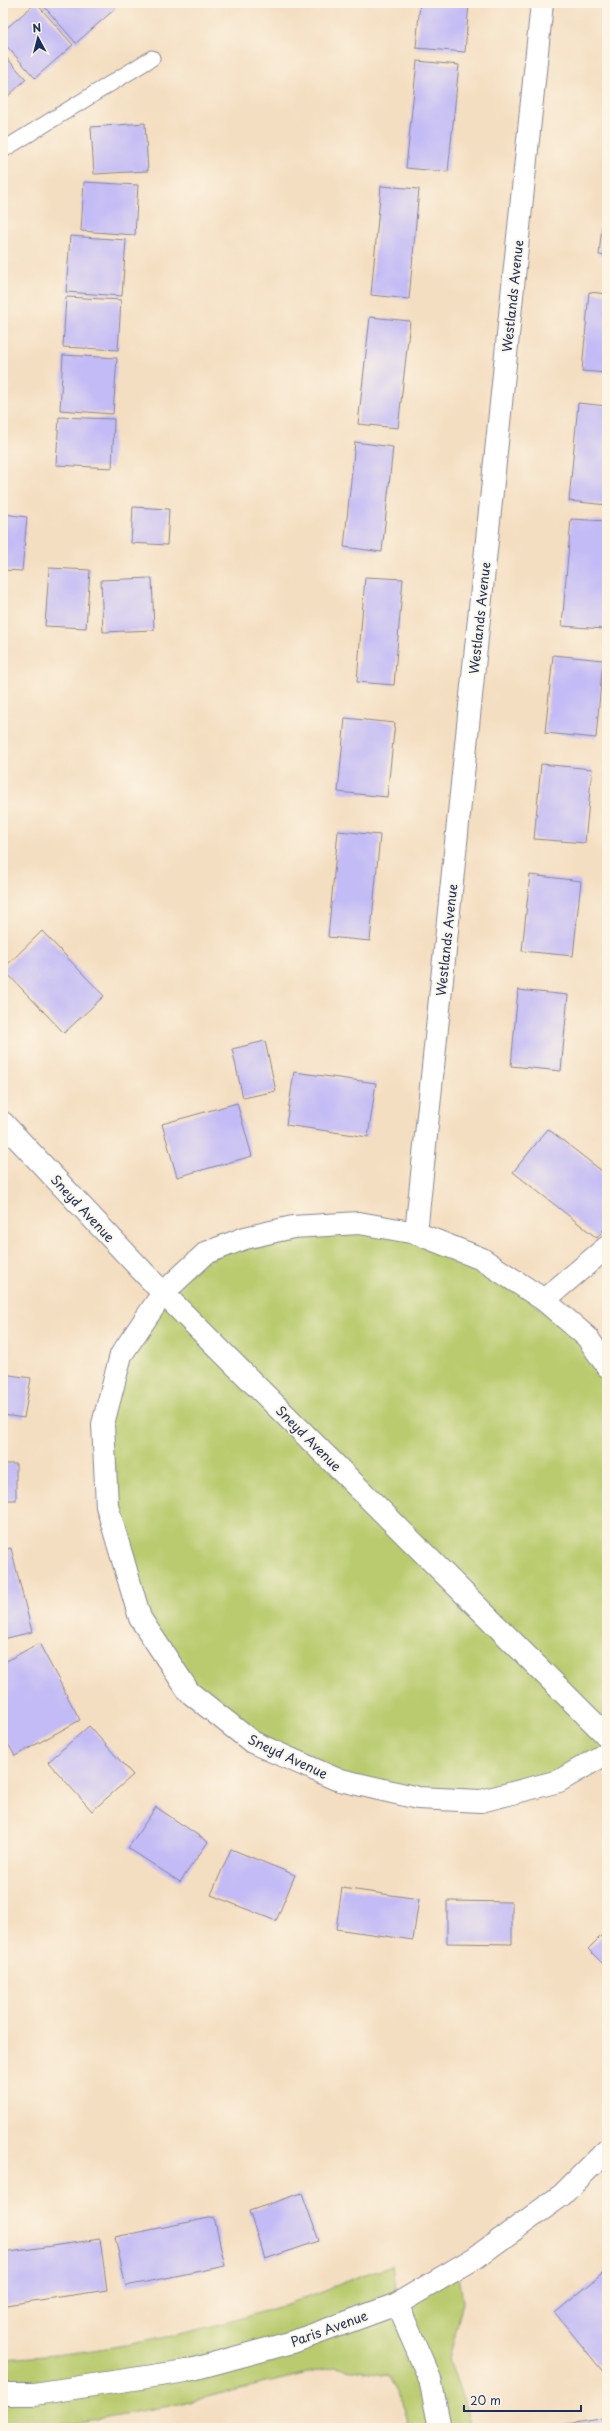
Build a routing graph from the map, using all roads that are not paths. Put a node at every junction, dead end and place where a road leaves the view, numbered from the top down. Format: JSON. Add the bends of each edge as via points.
{"nodes":[{"id":1,"x":542,"y":3,"type":"edge"},
{"id":2,"x":152,"y":58,"type":"dead end"},
{"id":3,"x":3,"y":150,"type":"edge"},
{"id":4,"x":3,"y":1123,"type":"edge"},
{"id":5,"x":416,"y":1233,"type":"junction"},
{"id":6,"x":607,"y":1248,"type":"edge"},
{"id":7,"x":163,"y":1292,"type":"junction"},
{"id":8,"x":544,"y":1300,"type":"junction"},
{"id":9,"x":607,"y":1366,"type":"edge"},
{"id":10,"x":607,"y":1736,"type":"edge"},
{"id":11,"x":607,"y":1753,"type":"edge"},
{"id":12,"x":607,"y":2150,"type":"edge"},
{"id":13,"x":397,"y":2304,"type":"junction"},
{"id":14,"x":3,"y":2394,"type":"edge"},
{"id":15,"x":440,"y":2428,"type":"edge"}],
"edges":[{"from":1,"to":5,"type":"street","name":"Westlands Avenue"},
{"from":2,"to":3,"type":"lane"},
{"from":4,"to":7,"type":"street","name":"Sneyd Avenue"},
{"from":5,"to":7,"type":"street","name":"Sneyd Avenue","via":[[359,1223],[293,1227],[244,1238],[206,1253]]},
{"from":5,"to":8,"type":"street","name":"Sneyd Avenue","via":[[482,1258]]},
{"from":6,"to":8,"type":"street"},
{"from":7,"to":10,"type":"street","name":"Sneyd Avenue"},
{"from":7,"to":11,"type":"street","name":"Sneyd Avenue","via":[[121,1355],[103,1424],[107,1506],[140,1618],[189,1692],[252,1742],[336,1779],[418,1798],[481,1801],[560,1781]]},
{"from":8,"to":9,"type":"street","name":"Sneyd Avenue","via":[[587,1338]]},
{"from":12,"to":13,"type":"street","name":"Paris Avenue","via":[[562,2195],[475,2258]]},
{"from":13,"to":14,"type":"street","name":"Paris Avenue","via":[[293,2342],[186,2371],[34,2394]]},
{"from":13,"to":15,"type":"street","via":[[430,2379]]}]}
